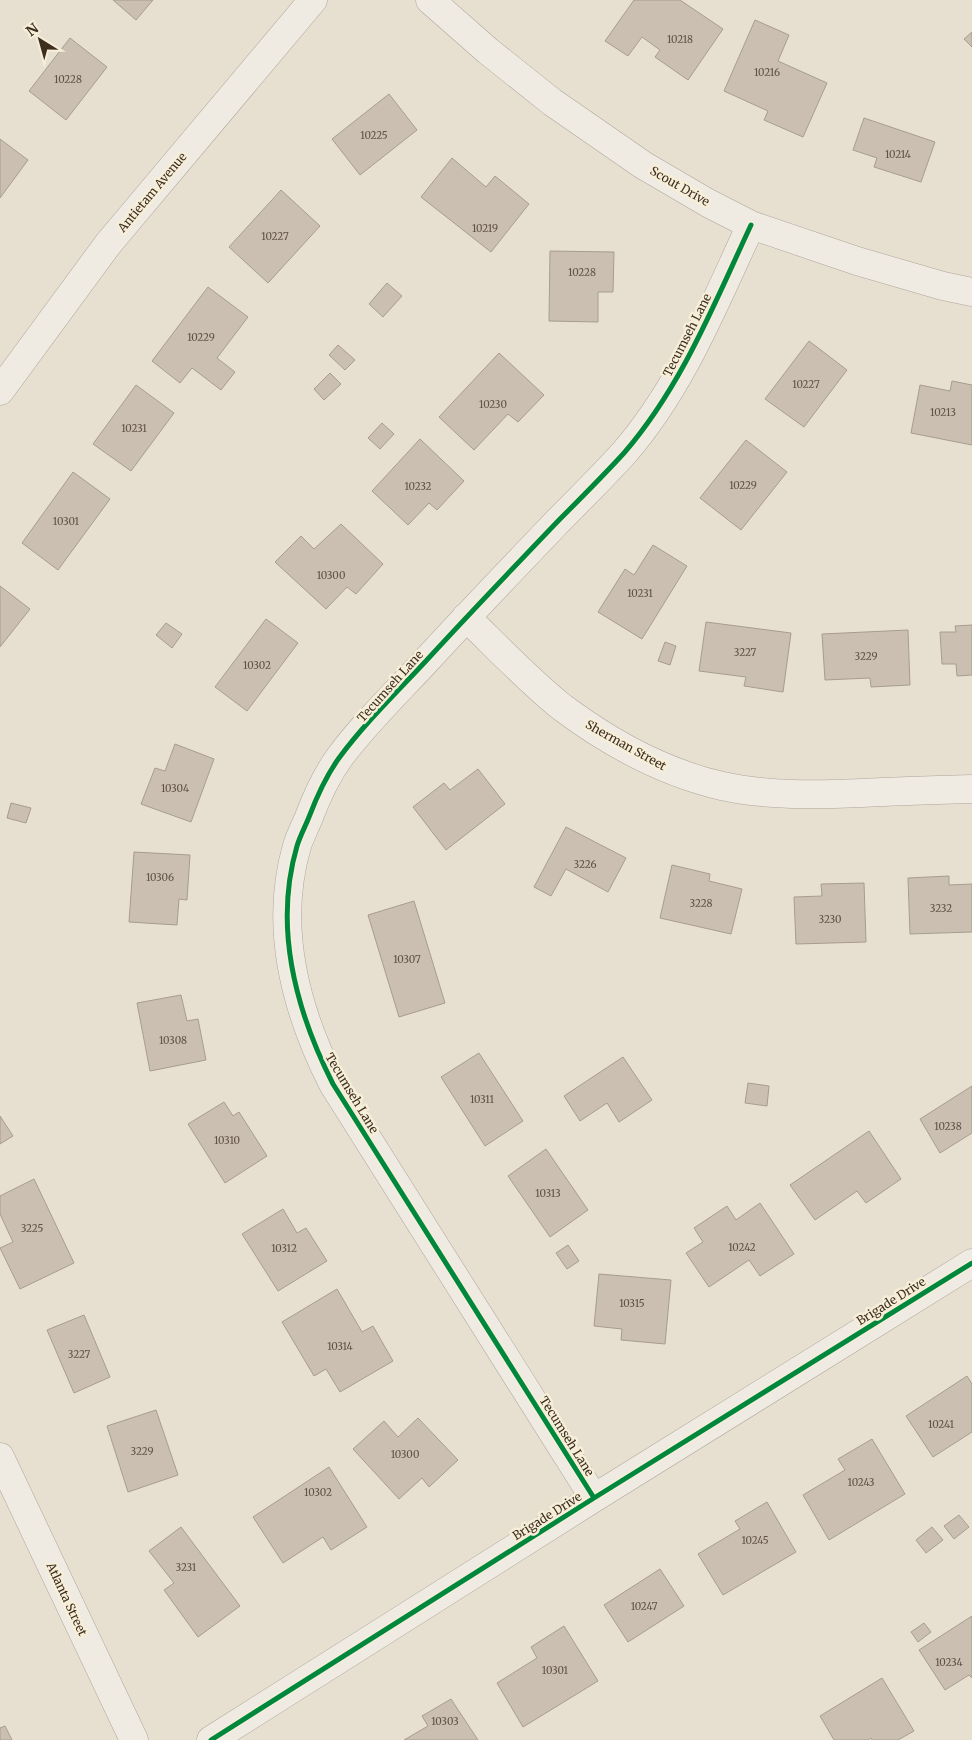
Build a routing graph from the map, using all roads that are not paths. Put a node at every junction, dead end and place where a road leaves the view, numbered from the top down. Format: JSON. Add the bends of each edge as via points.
{"nodes":[{"id":1,"x":313,"y":0,"type":"edge"},
{"id":2,"x":430,"y":0,"type":"edge"},
{"id":3,"x":751,"y":225,"type":"junction"},
{"id":4,"x":972,"y":292,"type":"edge"},
{"id":5,"x":0,"y":391,"type":"edge"},
{"id":6,"x":466,"y":618,"type":"junction"},
{"id":7,"x":972,"y":789,"type":"edge"},
{"id":8,"x":972,"y":1263,"type":"edge"},
{"id":9,"x":0,"y":1457,"type":"edge"},
{"id":10,"x":594,"y":1498,"type":"junction"},
{"id":11,"x":134,"y":1740,"type":"edge"},
{"id":12,"x":211,"y":1740,"type":"edge"}],
"edges":[{"from":1,"to":5,"type":"street","name":"Antietam Avenue","via":[[108,244]]},
{"from":2,"to":3,"type":"street","name":"Scout Drive","via":[[552,102],[643,165],[708,204]]},
{"from":3,"to":4,"type":"street","name":"Scout Drive","via":[[857,261]]},
{"from":3,"to":6,"type":"street","name":"Tecumseh Lane","via":[[688,360],[659,408],[624,452]]},
{"from":6,"to":7,"type":"street","name":"Sherman Street","via":[[563,708],[659,766],[691,777],[723,786],[771,793]]},
{"from":6,"to":10,"type":"street","name":"Tecumseh Lane","via":[[368,723],[339,758],[320,789],[297,845],[292,867],[287,906],[290,957],[296,991],[316,1051],[333,1084]]},
{"from":8,"to":10,"type":"street","name":"Brigade Drive"},
{"from":9,"to":11,"type":"street","name":"Atlanta Street"},
{"from":10,"to":12,"type":"street","name":"Brigade Drive"}]}
